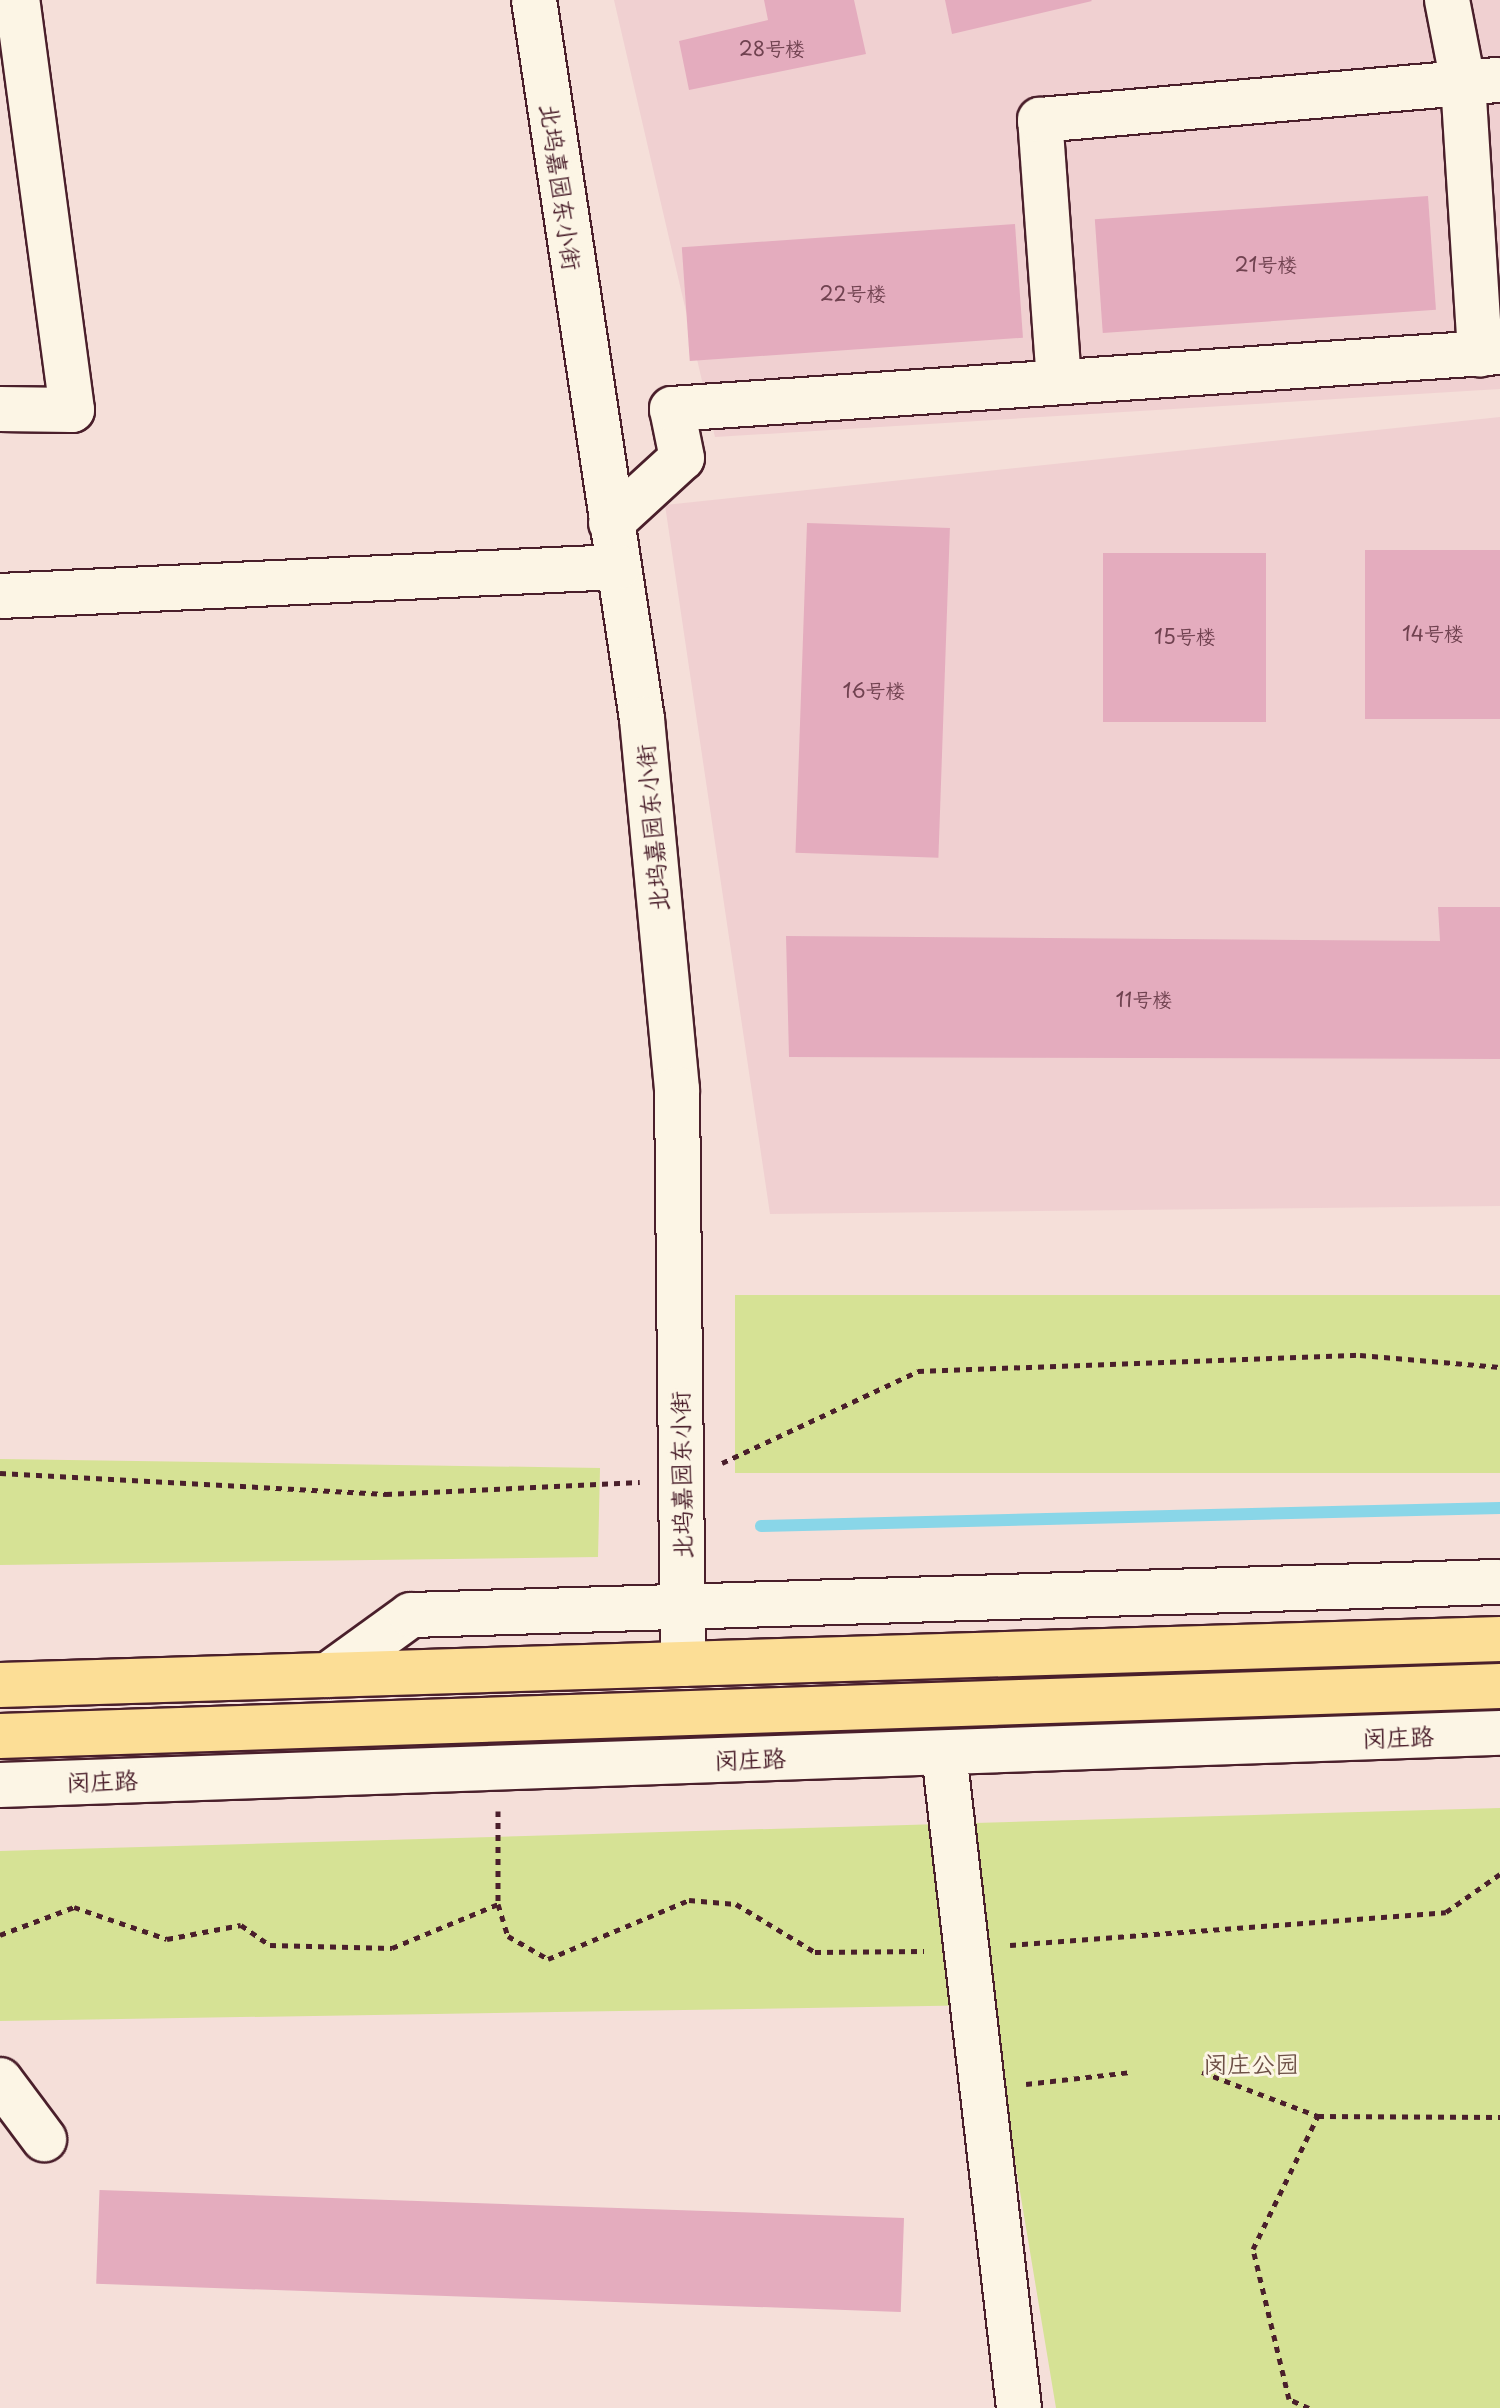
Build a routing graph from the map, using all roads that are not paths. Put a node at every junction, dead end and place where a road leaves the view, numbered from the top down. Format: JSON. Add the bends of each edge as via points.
{"nodes":[{"id":1,"x":17,"y":0,"type":"edge"},
{"id":2,"x":534,"y":0,"type":"edge"},
{"id":3,"x":1447,"y":0,"type":"edge"},
{"id":4,"x":1482,"y":81,"type":"edge"},
{"id":5,"x":1490,"y":353,"type":"edge"},
{"id":6,"x":1059,"y":382,"type":"junction"},
{"id":7,"x":0,"y":409,"type":"edge"},
{"id":8,"x":611,"y":523,"type":"junction"},
{"id":9,"x":618,"y":567,"type":"junction"},
{"id":10,"x":0,"y":596,"type":"edge"},
{"id":11,"x":1500,"y":1582,"type":"edge"},
{"id":12,"x":682,"y":1607,"type":"junction"},
{"id":13,"x":1500,"y":1639,"type":"edge"},
{"id":14,"x":683,"y":1664,"type":"junction"},
{"id":15,"x":328,"y":1675,"type":"junction"},
{"id":16,"x":0,"y":1685,"type":"edge"},
{"id":17,"x":1500,"y":1686,"type":"edge"},
{"id":18,"x":1500,"y":1733,"type":"edge"},
{"id":19,"x":0,"y":1736,"type":"edge"},
{"id":20,"x":944,"y":1753,"type":"junction"},
{"id":21,"x":0,"y":1785,"type":"edge"},
{"id":22,"x":0,"y":2080,"type":"edge"},
{"id":23,"x":44,"y":2139,"type":"dead end"},
{"id":24,"x":1019,"y":2408,"type":"edge"}],
"edges":[{"from":1,"to":7,"type":"street","via":[[72,410]]},
{"from":2,"to":8,"type":"street","name":"北坞嘉园东小街"},
{"from":3,"to":4,"type":"street"},
{"from":4,"to":5,"type":"street"},
{"from":4,"to":6,"type":"street","via":[[1040,120]]},
{"from":5,"to":6,"type":"street"},
{"from":6,"to":8,"type":"street","via":[[672,409],[682,458]]},
{"from":8,"to":9,"type":"street","name":"北坞嘉园东小街"},
{"from":9,"to":10,"type":"street"},
{"from":9,"to":12,"type":"street","name":"北坞嘉园东小街","via":[[642,719],[677,1089]]},
{"from":11,"to":12,"type":"street"},
{"from":12,"to":14,"type":"street","name":"北坞嘉园东小街"},
{"from":12,"to":15,"type":"street","via":[[411,1615]]},
{"from":13,"to":14,"type":"main road"},
{"from":14,"to":15,"type":"main road"},
{"from":15,"to":16,"type":"main road"},
{"from":17,"to":19,"type":"main road","name":"闵庄路"},
{"from":18,"to":20,"type":"street","name":"闵庄路"},
{"from":20,"to":21,"type":"street","name":"闵庄路"},
{"from":20,"to":24,"type":"street"},
{"from":22,"to":23,"type":"street"}]}
